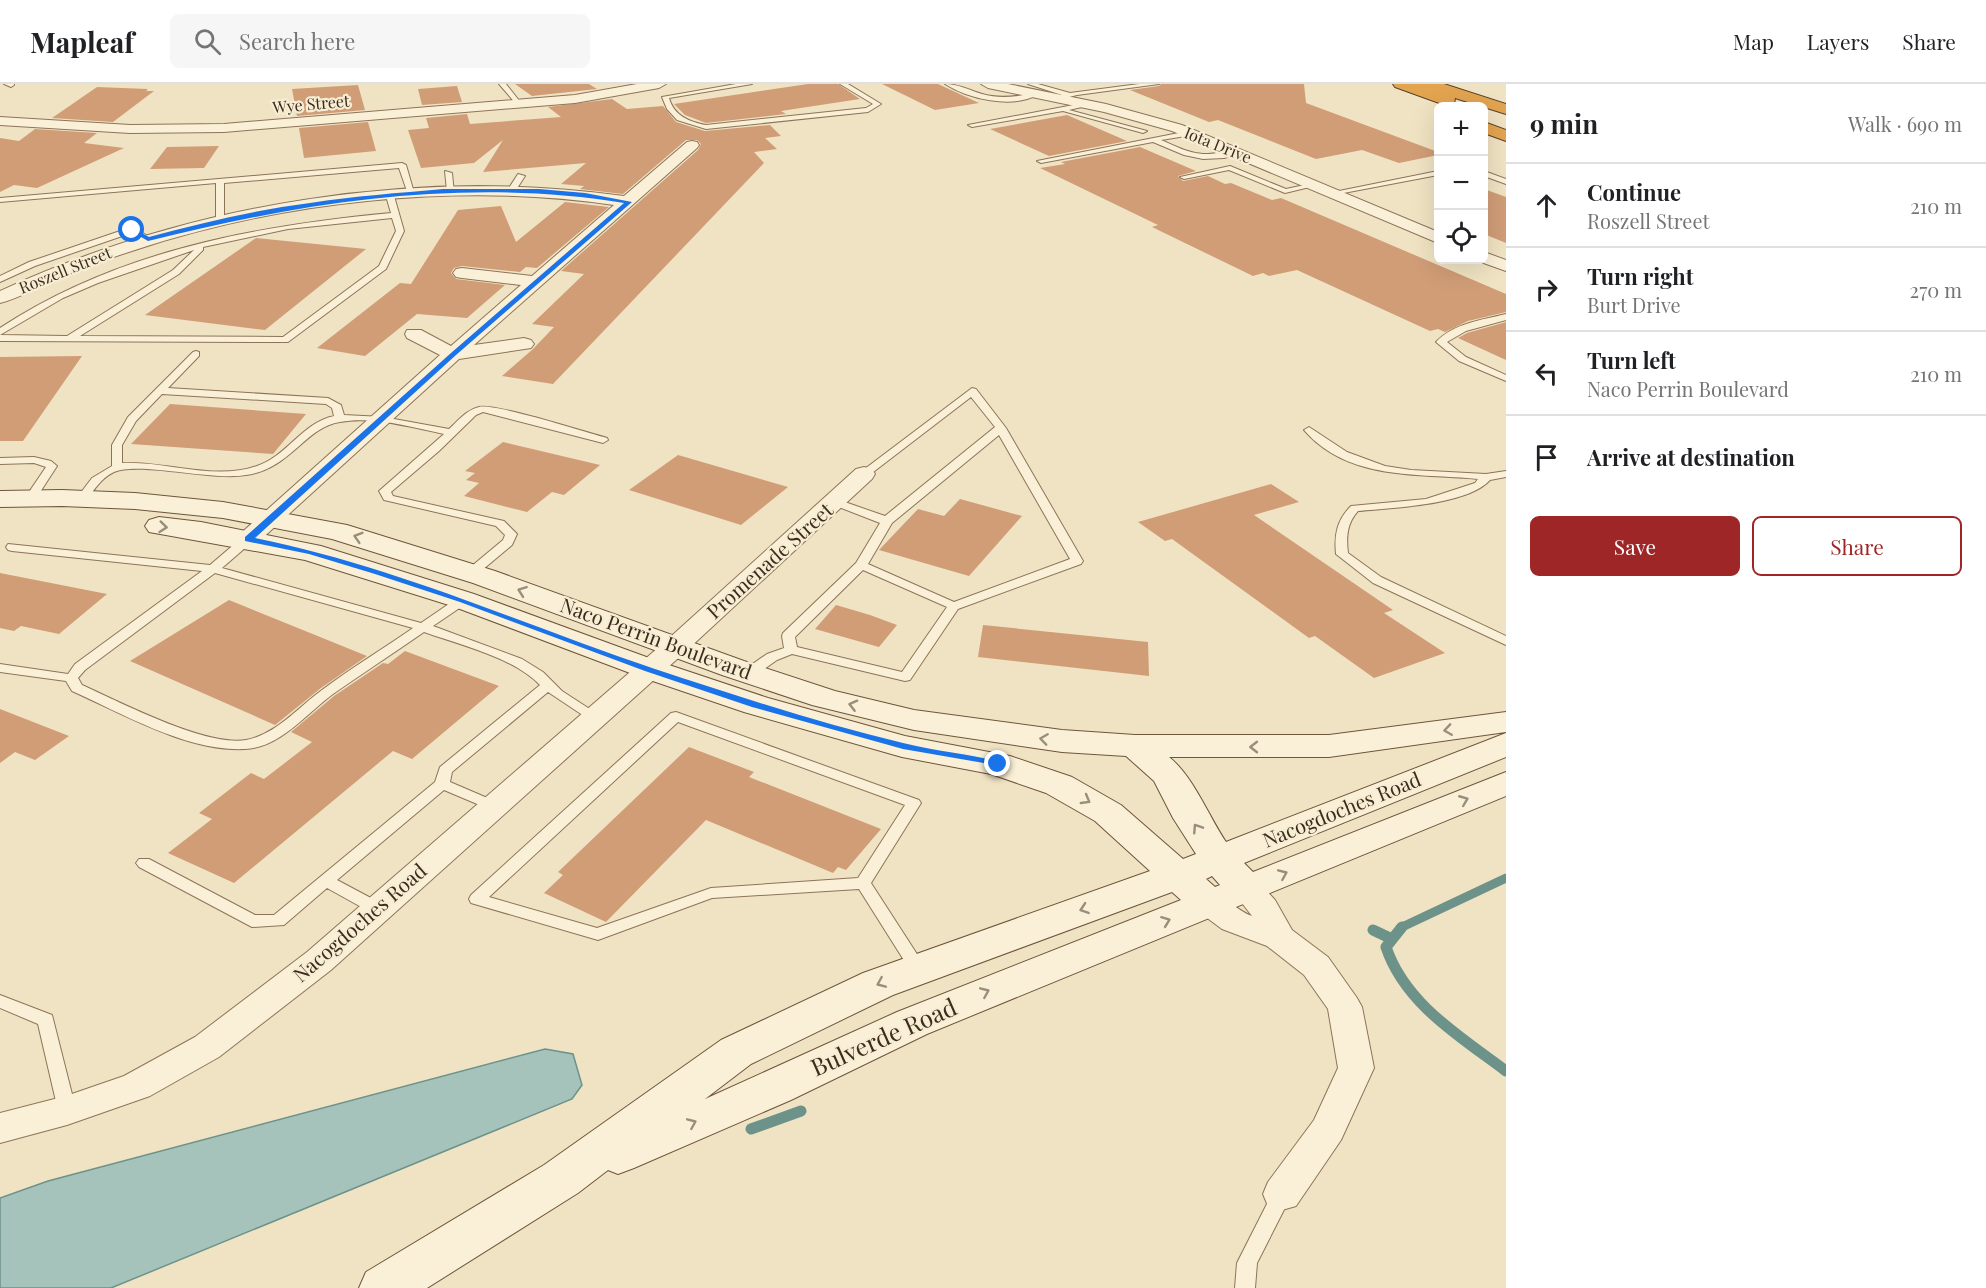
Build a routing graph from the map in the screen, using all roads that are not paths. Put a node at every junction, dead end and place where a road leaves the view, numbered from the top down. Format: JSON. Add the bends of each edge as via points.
{"nodes":[{"id":1,"x":502,"y":84,"type":"edge"},
{"id":2,"x":749,"y":84,"type":"edge"},
{"id":3,"x":843,"y":84,"type":"edge"},
{"id":4,"x":948,"y":84,"type":"edge"},
{"id":5,"x":1156,"y":84,"type":"edge"},
{"id":6,"x":1428,"y":84,"type":"edge"},
{"id":7,"x":1389,"y":85,"type":"edge"},
{"id":8,"x":637,"y":87,"type":"edge"},
{"id":9,"x":1033,"y":89,"type":"edge"},
{"id":10,"x":662,"y":90,"type":"edge"},
{"id":11,"x":989,"y":92,"type":"edge"},
{"id":12,"x":1069,"y":95,"type":"junction"},
{"id":13,"x":1434,"y":102,"type":"edge"},
{"id":14,"x":1452,"y":102,"type":"edge"},
{"id":15,"x":519,"y":104,"type":"junction"},
{"id":16,"x":1059,"y":104,"type":"junction"},
{"id":17,"x":1434,"y":107,"type":"edge"},
{"id":18,"x":1506,"y":109,"type":"edge"},
{"id":19,"x":1488,"y":113,"type":"edge"},
{"id":20,"x":1506,"y":120,"type":"edge"},
{"id":21,"x":0,"y":121,"type":"edge"},
{"id":22,"x":1488,"y":121,"type":"edge"},
{"id":23,"x":972,"y":125,"type":"dead end"},
{"id":24,"x":1506,"y":128,"type":"edge"},
{"id":25,"x":1488,"y":129,"type":"edge"},
{"id":26,"x":1143,"y":131,"type":"dead end"},
{"id":27,"x":1189,"y":133,"type":"junction"},
{"id":28,"x":1506,"y":136,"type":"edge"},
{"id":29,"x":1154,"y":140,"type":"junction"},
{"id":30,"x":692,"y":145,"type":"dead end"},
{"id":31,"x":1238,"y":153,"type":"junction"},
{"id":32,"x":1041,"y":161,"type":"dead end"},
{"id":33,"x":448,"y":173,"type":"dead end"},
{"id":34,"x":1434,"y":174,"type":"edge"},
{"id":35,"x":1488,"y":175,"type":"edge"},
{"id":36,"x":521,"y":176,"type":"dead end"},
{"id":37,"x":1184,"y":177,"type":"dead end"},
{"id":38,"x":220,"y":180,"type":"junction"},
{"id":39,"x":1506,"y":182,"type":"edge"},
{"id":40,"x":1314,"y":185,"type":"junction"},
{"id":41,"x":512,"y":190,"type":"junction"},
{"id":42,"x":451,"y":191,"type":"junction"},
{"id":43,"x":1333,"y":193,"type":"junction"},
{"id":44,"x":412,"y":194,"type":"junction"},
{"id":45,"x":390,"y":195,"type":"junction"},
{"id":46,"x":0,"y":200,"type":"edge"},
{"id":47,"x":629,"y":202,"type":"junction"},
{"id":48,"x":395,"y":215,"type":"junction"},
{"id":49,"x":220,"y":220,"type":"junction"},
{"id":50,"x":1434,"y":236,"type":"edge"},
{"id":51,"x":148,"y":239,"type":"junction"},
{"id":52,"x":204,"y":245,"type":"junction"},
{"id":53,"x":1488,"y":259,"type":"edge"},
{"id":54,"x":1506,"y":266,"type":"edge"},
{"id":55,"x":462,"y":273,"type":"dead end"},
{"id":56,"x":0,"y":279,"type":"edge"},
{"id":57,"x":537,"y":282,"type":"junction"},
{"id":58,"x":0,"y":298,"type":"edge"},
{"id":59,"x":1506,"y":317,"type":"edge"},
{"id":60,"x":0,"y":332,"type":"edge"},
{"id":61,"x":414,"y":334,"type":"dead end"},
{"id":62,"x":0,"y":338,"type":"edge"},
{"id":63,"x":70,"y":338,"type":"junction"},
{"id":64,"x":524,"y":344,"type":"dead end"},
{"id":65,"x":196,"y":354,"type":"dead end"},
{"id":66,"x":453,"y":354,"type":"junction"},
{"id":67,"x":1506,"y":378,"type":"edge"},
{"id":68,"x":160,"y":390,"type":"junction"},
{"id":69,"x":340,"y":418,"type":"junction"},
{"id":70,"x":380,"y":420,"type":"junction"},
{"id":71,"x":1001,"y":428,"type":"junction"},
{"id":72,"x":1309,"y":430,"type":"dead end"},
{"id":73,"x":451,"y":433,"type":"junction"},
{"id":74,"x":603,"y":440,"type":"dead end"},
{"id":75,"x":0,"y":461,"type":"edge"},
{"id":76,"x":117,"y":467,"type":"junction"},
{"id":77,"x":864,"y":474,"type":"joint"},
{"id":78,"x":1506,"y":474,"type":"edge"},
{"id":79,"x":1486,"y":477,"type":"junction"},
{"id":80,"x":31,"y":498,"type":"junction"},
{"id":81,"x":0,"y":499,"type":"edge"},
{"id":82,"x":82,"y":499,"type":"junction"},
{"id":83,"x":835,"y":502,"type":"junction"},
{"id":84,"x":0,"y":518,"type":"edge"},
{"id":85,"x":273,"y":518,"type":"junction"},
{"id":86,"x":887,"y":521,"type":"junction"},
{"id":87,"x":248,"y":539,"type":"junction"},
{"id":88,"x":12,"y":547,"type":"dead end"},
{"id":89,"x":861,"y":565,"type":"junction"},
{"id":90,"x":213,"y":569,"type":"junction"},
{"id":91,"x":467,"y":586,"type":"junction"},
{"id":92,"x":954,"y":606,"type":"junction"},
{"id":93,"x":423,"y":627,"type":"junction"},
{"id":94,"x":1506,"y":641,"type":"edge"},
{"id":95,"x":676,"y":646,"type":"junction"},
{"id":96,"x":791,"y":650,"type":"junction"},
{"id":97,"x":0,"y":668,"type":"edge"},
{"id":98,"x":649,"y":669,"type":"junction"},
{"id":99,"x":749,"y":673,"type":"junction"},
{"id":100,"x":71,"y":678,"type":"junction"},
{"id":101,"x":548,"y":685,"type":"junction"},
{"id":102,"x":595,"y":717,"type":"junction"},
{"id":103,"x":1506,"y":722,"type":"edge"},
{"id":104,"x":1506,"y":744,"type":"edge"},
{"id":105,"x":1135,"y":746,"type":"junction"},
{"id":106,"x":1506,"y":783,"type":"edge"},
{"id":107,"x":442,"y":784,"type":"junction"},
{"id":108,"x":494,"y":806,"type":"junction"},
{"id":109,"x":1218,"y":859,"type":"junction"},
{"id":110,"x":144,"y":863,"type":"dead end"},
{"id":111,"x":1179,"y":875,"type":"junction"},
{"id":112,"x":326,"y":881,"type":"junction"},
{"id":113,"x":863,"y":883,"type":"junction"},
{"id":114,"x":1228,"y":897,"type":"junction"},
{"id":115,"x":378,"y":909,"type":"junction"},
{"id":116,"x":918,"y":969,"type":"junction"},
{"id":117,"x":0,"y":1001,"type":"edge"},
{"id":118,"x":67,"y":1110,"type":"junction"},
{"id":119,"x":0,"y":1128,"type":"edge"},
{"id":120,"x":561,"y":1179,"type":"junction"},
{"id":121,"x":1282,"y":1194,"type":"joint"},
{"id":122,"x":384,"y":1288,"type":"edge"},
{"id":123,"x":1245,"y":1288,"type":"edge"}],
"edges":[{"from":1,"to":15,"type":"lane"},
{"from":2,"to":10,"type":"lane"},
{"from":3,"to":10,"type":"lane","via":[[877,106],[706,127],[683,122],[666,105]]},
{"from":4,"to":11,"type":"lane"},
{"from":5,"to":12,"type":"lane"},
{"from":6,"to":18,"type":"highway"},
{"from":7,"to":13,"type":"highway"},
{"from":7,"to":14,"type":"highway"},
{"from":7,"to":17,"type":"highway"},
{"from":8,"to":10,"type":"street","name":"Wye Street"},
{"from":8,"to":15,"type":"street","name":"Wye Street","via":[[575,99]]},
{"from":9,"to":11,"type":"street","name":"Iota Drive"},
{"from":9,"to":12,"type":"lane"},
{"from":9,"to":16,"type":"street","name":"Iota Drive"},
{"from":12,"to":16,"type":"lane"},
{"from":15,"to":21,"type":"street","name":"Wye Street","via":[[224,129],[130,129]]},
{"from":16,"to":23,"type":"lane"},
{"from":16,"to":26,"type":"lane"},
{"from":16,"to":27,"type":"street","name":"Iota Drive","via":[[1132,115]]},
{"from":19,"to":20,"type":"highway"},
{"from":22,"to":24,"type":"highway"},
{"from":25,"to":28,"type":"highway"},
{"from":27,"to":29,"type":"lane"},
{"from":27,"to":31,"type":"street","name":"Iota Drive"},
{"from":29,"to":31,"type":"lane","via":[[1195,157],[1209,159]]},
{"from":29,"to":32,"type":"lane"},
{"from":30,"to":47,"type":"street"},
{"from":31,"to":40,"type":"street","name":"Iota Drive"},
{"from":33,"to":42,"type":"lane"},
{"from":34,"to":43,"type":"lane"},
{"from":35,"to":39,"type":"lane"},
{"from":36,"to":41,"type":"lane"},
{"from":37,"to":40,"type":"lane","via":[[1230,168],[1285,191]]},
{"from":38,"to":44,"type":"lane","via":[[402,165]]},
{"from":38,"to":46,"type":"lane"},
{"from":38,"to":49,"type":"lane"},
{"from":40,"to":43,"type":"street","name":"Iota Drive"},
{"from":41,"to":42,"type":"street","name":"Roszell Street"},
{"from":41,"to":47,"type":"street","name":"Roszell Street","via":[[585,194]]},
{"from":42,"to":44,"type":"street","name":"Roszell Street"},
{"from":43,"to":50,"type":"street","name":"Iota Drive"},
{"from":44,"to":45,"type":"street","name":"Roszell Street"},
{"from":45,"to":48,"type":"lane"},
{"from":45,"to":49,"type":"street","name":"Roszell Street"},
{"from":47,"to":57,"type":"street"},
{"from":48,"to":52,"type":"lane","via":[[271,229]]},
{"from":48,"to":63,"type":"lane","via":[[400,231],[383,267],[285,340]]},
{"from":49,"to":51,"type":"street","name":"Roszell Street"},
{"from":51,"to":56,"type":"lane","via":[[132,230]]},
{"from":51,"to":58,"type":"street","name":"Roszell Street","via":[[66,267]]},
{"from":52,"to":60,"type":"lane","via":[[85,285]]},
{"from":52,"to":63,"type":"lane","via":[[176,272]]},
{"from":53,"to":54,"type":"street"},
{"from":55,"to":57,"type":"street"},
{"from":57,"to":66,"type":"street"},
{"from":59,"to":67,"type":"lane","via":[[1468,327],[1441,342],[1484,371]]},
{"from":61,"to":66,"type":"street"},
{"from":62,"to":63,"type":"lane"},
{"from":64,"to":66,"type":"street"},
{"from":65,"to":68,"type":"lane"},
{"from":66,"to":70,"type":"street"},
{"from":68,"to":69,"type":"lane","via":[[328,401],[337,407]]},
{"from":68,"to":76,"type":"lane","via":[[132,419],[117,445]]},
{"from":69,"to":70,"type":"lane"},
{"from":69,"to":76,"type":"lane","via":[[325,423],[273,464],[257,470],[234,473]]},
{"from":70,"to":73,"type":"lane"},
{"from":70,"to":85,"type":"street"},
{"from":71,"to":77,"type":"lane","via":[[972,391]]},
{"from":71,"to":86,"type":"lane"},
{"from":71,"to":92,"type":"lane","via":[[1077,561]]},
{"from":72,"to":79,"type":"lane","via":[[1338,453],[1389,469]]},
{"from":73,"to":74,"type":"lane","via":[[482,409]]},
{"from":73,"to":91,"type":"lane","via":[[385,491],[388,498],[487,519],[506,527],[511,534],[508,542]]},
{"from":75,"to":80,"type":"lane","via":[[30,460],[52,466]]},
{"from":76,"to":82,"type":"lane","via":[[90,486]]},
{"from":77,"to":83,"type":"street","name":"Promenade Street"},
{"from":78,"to":79,"type":"lane"},
{"from":79,"to":94,"type":"lane","via":[[1479,485],[1427,502],[1355,508],[1342,526],[1340,546],[1347,560],[1377,580]]},
{"from":80,"to":81,"type":"main road","name":"Naco Perrin Boulevard"},
{"from":80,"to":82,"type":"main road","name":"Naco Perrin Boulevard"},
{"from":82,"to":85,"type":"main road","name":"Naco Perrin Boulevard","via":[[135,501]]},
{"from":83,"to":86,"type":"lane"},
{"from":83,"to":95,"type":"street","name":"Promenade Street"},
{"from":84,"to":87,"type":"main road","name":"Naco Perrin Boulevard","one_way":true,"via":[[117,522]]},
{"from":85,"to":87,"type":"street"},
{"from":91,"to":85,"type":"main road","name":"Naco Perrin Boulevard","one_way":true,"via":[[337,531]]},
{"from":86,"to":89,"type":"lane"},
{"from":87,"to":90,"type":"lane"},
{"from":87,"to":91,"type":"main road","name":"Naco Perrin Boulevard"},
{"from":88,"to":90,"type":"lane"},
{"from":89,"to":92,"type":"lane"},
{"from":89,"to":96,"type":"lane","via":[[788,636]]},
{"from":90,"to":93,"type":"lane"},
{"from":90,"to":100,"type":"lane","via":[[80,667]]},
{"from":91,"to":93,"type":"lane"},
{"from":95,"to":91,"type":"main road","name":"Naco Perrin Boulevard","one_way":true},
{"from":91,"to":98,"type":"main road","name":"Naco Perrin Boulevard"},
{"from":92,"to":96,"type":"lane","via":[[905,677]]},
{"from":93,"to":100,"type":"lane","via":[[326,693],[276,734],[246,745],[206,741],[159,725],[77,688]]},
{"from":93,"to":101,"type":"lane","via":[[517,662]]},
{"from":95,"to":98,"type":"street","name":"Nacogdoches Road"},
{"from":95,"to":99,"type":"main road","name":"Naco Perrin Boulevard"},
{"from":96,"to":99,"type":"lane"},
{"from":97,"to":100,"type":"lane"},
{"from":98,"to":102,"type":"street","name":"Nacogdoches Road"},
{"from":98,"to":111,"type":"main road","name":"Naco Perrin Boulevard","one_way":true,"via":[[834,729],[998,764],[1059,784],[1108,813]]},
{"from":105,"to":99,"type":"main road","name":"Naco Perrin Boulevard","one_way":true,"via":[[1062,741],[914,720],[824,698]]},
{"from":101,"to":102,"type":"lane"},
{"from":101,"to":107,"type":"lane","via":[[445,771]]},
{"from":102,"to":108,"type":"street","name":"Nacogdoches Road"},
{"from":103,"to":105,"type":"main road","name":"Naco Perrin Boulevard","one_way":true,"via":[[1329,746]]},
{"from":104,"to":109,"type":"main road","name":"Nacogdoches Road"},
{"from":109,"to":105,"type":"main road","one_way":true,"via":[[1169,775]]},
{"from":114,"to":106,"type":"main road","name":"Nacogdoches Road","one_way":true},
{"from":107,"to":108,"type":"lane"},
{"from":107,"to":112,"type":"lane"},
{"from":108,"to":115,"type":"street","name":"Nacogdoches Road"},
{"from":109,"to":111,"type":"main road","name":"Nacogdoches Road"},
{"from":109,"to":114,"type":"main road"},
{"from":110,"to":112,"type":"lane","via":[[252,921],[278,921]]},
{"from":111,"to":114,"type":"main road","name":"Naco Perrin Boulevard"},
{"from":111,"to":116,"type":"main road","name":"Bulverde Road","one_way":true},
{"from":112,"to":115,"type":"lane"},
{"from":113,"to":113,"type":"lane","via":[[914,803],[676,716],[477,899],[598,934],[711,893]]},
{"from":113,"to":116,"type":"lane"},
{"from":120,"to":114,"type":"main road","name":"Bulverde Road","one_way":true,"via":[[1018,978]]},
{"from":114,"to":121,"type":"street","via":[[1233,921],[1280,938],[1316,966],[1345,1007],[1356,1068],[1328,1129]]},
{"from":115,"to":118,"type":"street","name":"Nacogdoches Road","via":[[319,961],[207,1047],[137,1086]]},
{"from":116,"to":120,"type":"main road","name":"Bulverde Road","one_way":true,"via":[[736,1052]]},
{"from":117,"to":118,"type":"lane","via":[[46,1020]]},
{"from":118,"to":119,"type":"street","name":"Nacogdoches Road"},
{"from":120,"to":122,"type":"main road","name":"Bulverde Road"},
{"from":121,"to":123,"type":"lane","via":[[1247,1263]]}]}
